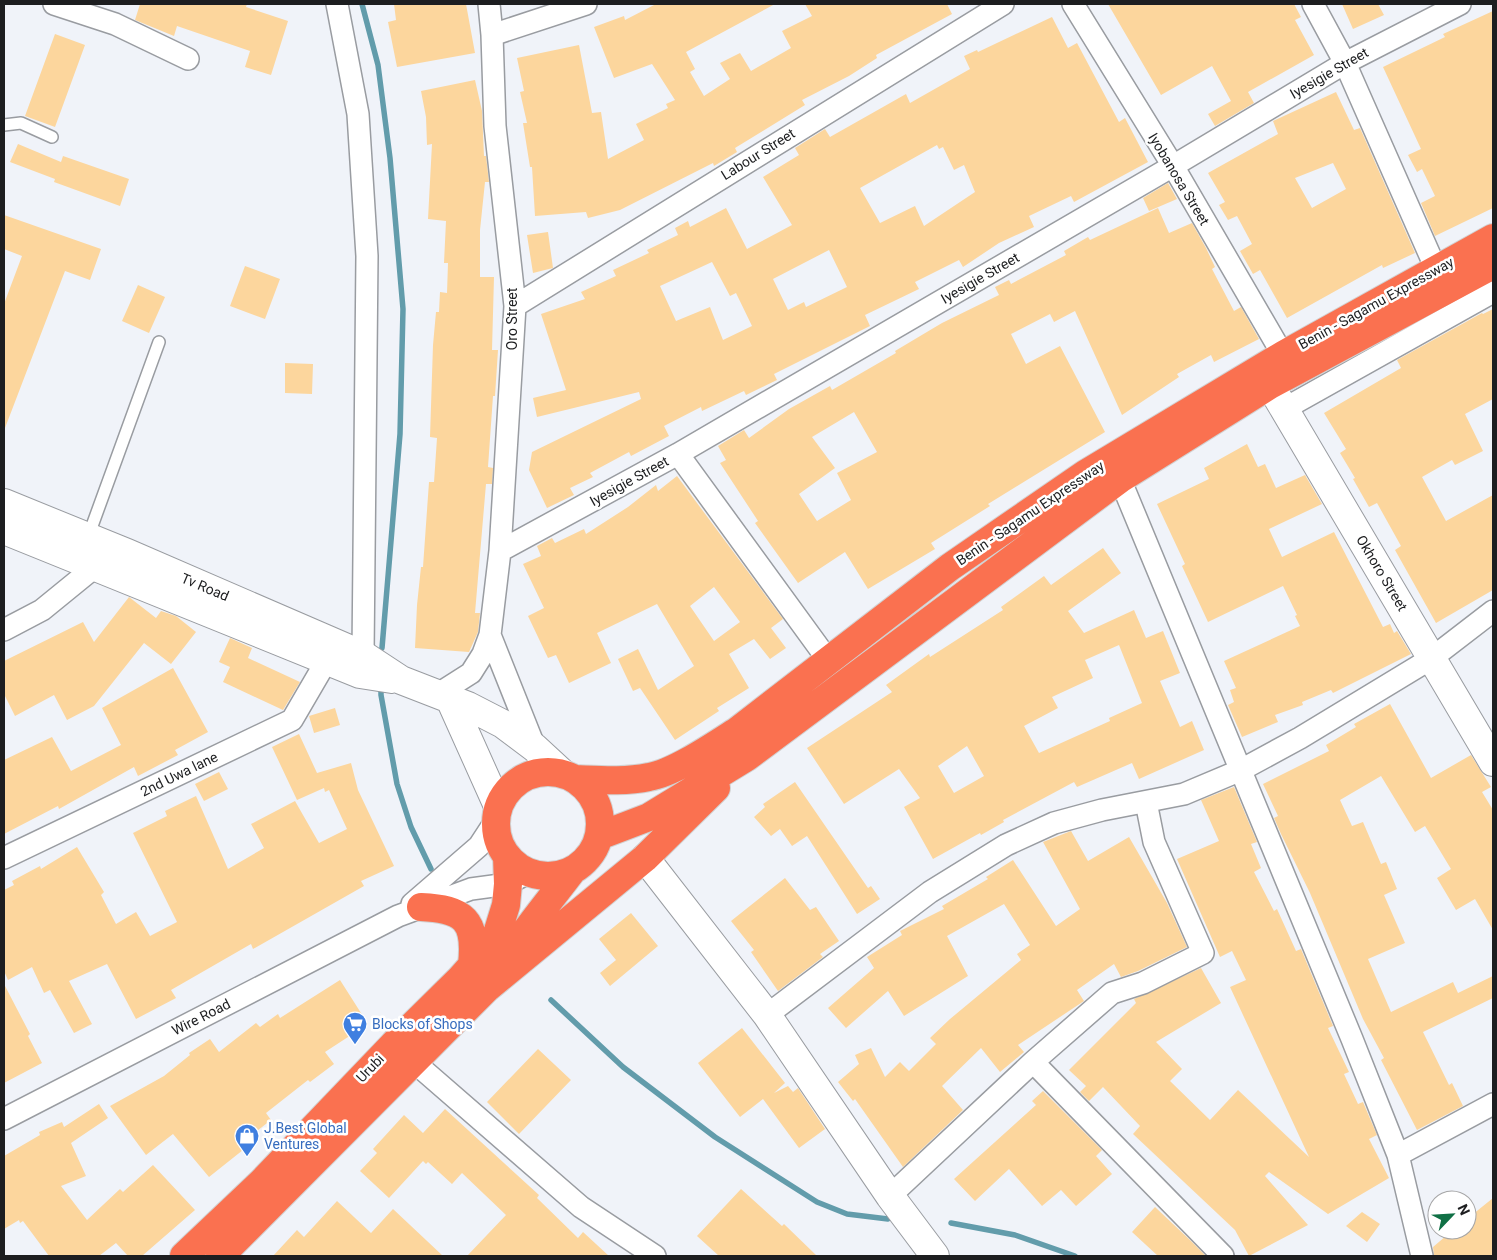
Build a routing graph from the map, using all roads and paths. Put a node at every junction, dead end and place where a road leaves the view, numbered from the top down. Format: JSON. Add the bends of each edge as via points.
{"nodes":[{"id":1,"x":54,"y":4,"type":"edge"},
{"id":2,"x":337,"y":4,"type":"edge"},
{"id":3,"x":489,"y":4,"type":"edge"},
{"id":4,"x":586,"y":4,"type":"edge"},
{"id":5,"x":1003,"y":4,"type":"edge"},
{"id":6,"x":1073,"y":4,"type":"edge"},
{"id":7,"x":1313,"y":4,"type":"edge"},
{"id":8,"x":1460,"y":4,"type":"edge"},
{"id":9,"x":492,"y":35,"type":"junction"},
{"id":10,"x":188,"y":58,"type":"dead end"},
{"id":11,"x":1345,"y":63,"type":"junction"},
{"id":12,"x":4,"y":125,"type":"edge"},
{"id":13,"x":52,"y":137,"type":"dead end"},
{"id":14,"x":1173,"y":166,"type":"junction"},
{"id":15,"x":1493,"y":238,"type":"edge"},
{"id":16,"x":1493,"y":265,"type":"edge"},
{"id":17,"x":1436,"y":269,"type":"junction"},
{"id":18,"x":1493,"y":292,"type":"edge"},
{"id":19,"x":515,"y":306,"type":"junction"},
{"id":20,"x":159,"y":342,"type":"dead end"},
{"id":21,"x":1283,"y":355,"type":"junction"},
{"id":22,"x":1270,"y":385,"type":"junction"},
{"id":23,"x":1284,"y":409,"type":"junction"},
{"id":24,"x":678,"y":454,"type":"junction"},
{"id":25,"x":1120,"y":479,"type":"junction"},
{"id":26,"x":4,"y":503,"type":"edge"},
{"id":27,"x":4,"y":530,"type":"edge"},
{"id":28,"x":88,"y":537,"type":"junction"},
{"id":29,"x":500,"y":551,"type":"junction"},
{"id":30,"x":96,"y":566,"type":"junction"},
{"id":31,"x":1493,"y":612,"type":"edge"},
{"id":32,"x":4,"y":630,"type":"edge"},
{"id":33,"x":490,"y":636,"type":"junction"},
{"id":34,"x":364,"y":654,"type":"junction"},
{"id":35,"x":1432,"y":658,"type":"junction"},
{"id":36,"x":327,"y":660,"type":"junction"},
{"id":37,"x":828,"y":660,"type":"junction"},
{"id":38,"x":401,"y":680,"type":"junction"},
{"id":39,"x":444,"y":696,"type":"junction"},
{"id":40,"x":536,"y":748,"type":"junction"},
{"id":41,"x":747,"y":757,"type":"junction"},
{"id":42,"x":1493,"y":762,"type":"edge"},
{"id":43,"x":1241,"y":770,"type":"junction"},
{"id":44,"x":568,"y":776,"type":"junction"},
{"id":45,"x":1146,"y":802,"type":"junction"},
{"id":46,"x":497,"y":813,"type":"junction"},
{"id":47,"x":599,"y":836,"type":"junction"},
{"id":48,"x":4,"y":858,"type":"edge"},
{"id":49,"x":645,"y":858,"type":"junction"},
{"id":50,"x":572,"y":871,"type":"junction"},
{"id":51,"x":518,"y":878,"type":"junction"},
{"id":52,"x":410,"y":911,"type":"junction"},
{"id":53,"x":472,"y":965,"type":"junction"},
{"id":54,"x":486,"y":989,"type":"junction"},
{"id":55,"x":767,"y":1015,"type":"junction"},
{"id":56,"x":414,"y":1062,"type":"junction"},
{"id":57,"x":1033,"y":1062,"type":"junction"},
{"id":58,"x":1493,"y":1104,"type":"edge"},
{"id":59,"x":4,"y":1119,"type":"edge"},
{"id":60,"x":1398,"y":1155,"type":"junction"},
{"id":61,"x":890,"y":1196,"type":"junction"},
{"id":62,"x":652,"y":1255,"type":"edge"},
{"id":63,"x":184,"y":1256,"type":"edge"},
{"id":64,"x":220,"y":1256,"type":"edge"},
{"id":65,"x":936,"y":1256,"type":"edge"},
{"id":66,"x":1223,"y":1256,"type":"edge"},
{"id":67,"x":1422,"y":1256,"type":"edge"}],
"edges":[{"from":1,"to":10,"type":"street","via":[[115,24]]},
{"from":2,"to":34,"type":"street","via":[[358,114],[367,256]]},
{"from":3,"to":9,"type":"street","name":"Oro Street"},
{"from":4,"to":9,"type":"street"},
{"from":5,"to":19,"type":"street","name":"Labour Street"},
{"from":6,"to":14,"type":"street","name":"Iyobanosa Street"},
{"from":7,"to":11,"type":"street"},
{"from":8,"to":11,"type":"street","name":"Iyesigie Street"},
{"from":9,"to":19,"type":"street","name":"Oro Street","via":[[495,126]]},
{"from":11,"to":14,"type":"street","name":"Iyesigie Street"},
{"from":11,"to":17,"type":"street"},
{"from":12,"to":13,"type":"lane","via":[[21,123]]},
{"from":14,"to":21,"type":"street","name":"Iyobanosa Street"},
{"from":14,"to":24,"type":"street","name":"Iyesigie Street"},
{"from":15,"to":17,"type":"highway","name":"Benin - Sagamu Expressway"},
{"from":16,"to":22,"type":"highway"},
{"from":17,"to":21,"type":"highway","name":"Benin - Sagamu Expressway"},
{"from":18,"to":23,"type":"street"},
{"from":19,"to":29,"type":"street","name":"Oro Street"},
{"from":20,"to":28,"type":"lane"},
{"from":21,"to":37,"type":"highway","name":"Benin - Sagamu Expressway","via":[[1085,474],[950,567]]},
{"from":22,"to":23,"type":"street","name":"Okhoro Street"},
{"from":22,"to":25,"type":"highway"},
{"from":23,"to":35,"type":"street","name":"Okhoro Street"},
{"from":24,"to":29,"type":"street","name":"Iyesigie Street"},
{"from":24,"to":37,"type":"street"},
{"from":25,"to":41,"type":"highway"},
{"from":25,"to":43,"type":"street"},
{"from":26,"to":28,"type":"street","name":"Tv Road"},
{"from":27,"to":30,"type":"street","name":"Tv Road"},
{"from":28,"to":34,"type":"street","name":"Tv Road"},
{"from":29,"to":33,"type":"street","name":"Oro Street"},
{"from":30,"to":32,"type":"street","via":[[42,610]]},
{"from":30,"to":36,"type":"street","name":"Tv Road"},
{"from":31,"to":35,"type":"street"},
{"from":33,"to":39,"type":"street","name":"Oro Street","via":[[471,672]]},
{"from":33,"to":40,"type":"street","name":"Oro Street"},
{"from":34,"to":38,"type":"street","name":"Tv Road"},
{"from":35,"to":42,"type":"street","name":"Okhoro Street"},
{"from":35,"to":43,"type":"street"},
{"from":36,"to":38,"type":"street","name":"Tv Road","via":[[360,674]]},
{"from":36,"to":48,"type":"street","name":"2nd Uwa lane","via":[[292,720]]},
{"from":37,"to":44,"type":"highway","name":"Benin - Sagamu Expressway","via":[[738,731],[701,754],[651,777],[612,781]]},
{"from":38,"to":39,"type":"street","name":"Tv Road"},
{"from":39,"to":40,"type":"street","name":"Tv Road","via":[[503,724]]},
{"from":39,"to":46,"type":"street"},
{"from":40,"to":44,"type":"street","name":"Tv Road"},
{"from":41,"to":47,"type":"highway","via":[[649,817]]},
{"from":41,"to":49,"type":"highway"},
{"from":43,"to":45,"type":"street","via":[[1184,794]]},
{"from":43,"to":60,"type":"street"},
{"from":44,"to":46,"type":"highway","via":[[541,771],[523,777],[508,790]]},
{"from":44,"to":47,"type":"highway","via":[[588,790],[597,804]]},
{"from":45,"to":55,"type":"street","via":[[1054,823],[1006,845],[930,892]]},
{"from":45,"to":57,"type":"street","via":[[1154,842],[1202,953],[1143,983],[1112,992]]},
{"from":46,"to":51,"type":"highway","name":"Urubi","via":[[500,845]]},
{"from":46,"to":52,"type":"street","name":"Wire Road","via":[[479,846]]},
{"from":47,"to":50,"type":"highway","via":[[584,862]]},
{"from":49,"to":54,"type":"highway"},
{"from":49,"to":55,"type":"street"},
{"from":50,"to":51,"type":"highway"},
{"from":50,"to":54,"type":"highway","via":[[522,934]]},
{"from":51,"to":52,"type":"street","name":"Wire Road","via":[[471,889]]},
{"from":51,"to":53,"type":"highway","name":"Urubi","via":[[497,934]]},
{"from":52,"to":53,"type":"highway","via":[[445,908],[458,914],[472,936]]},
{"from":52,"to":59,"type":"street","name":"Wire Road"},
{"from":53,"to":63,"type":"highway","name":"Urubi","via":[[261,1183]]},
{"from":54,"to":56,"type":"highway","name":"Urubi"},
{"from":55,"to":61,"type":"street"},
{"from":56,"to":62,"type":"street","via":[[581,1207]]},
{"from":56,"to":64,"type":"highway","name":"Urubi"},
{"from":57,"to":61,"type":"street"},
{"from":57,"to":66,"type":"street"},
{"from":58,"to":60,"type":"street"},
{"from":60,"to":67,"type":"street"},
{"from":61,"to":65,"type":"street"}]}
